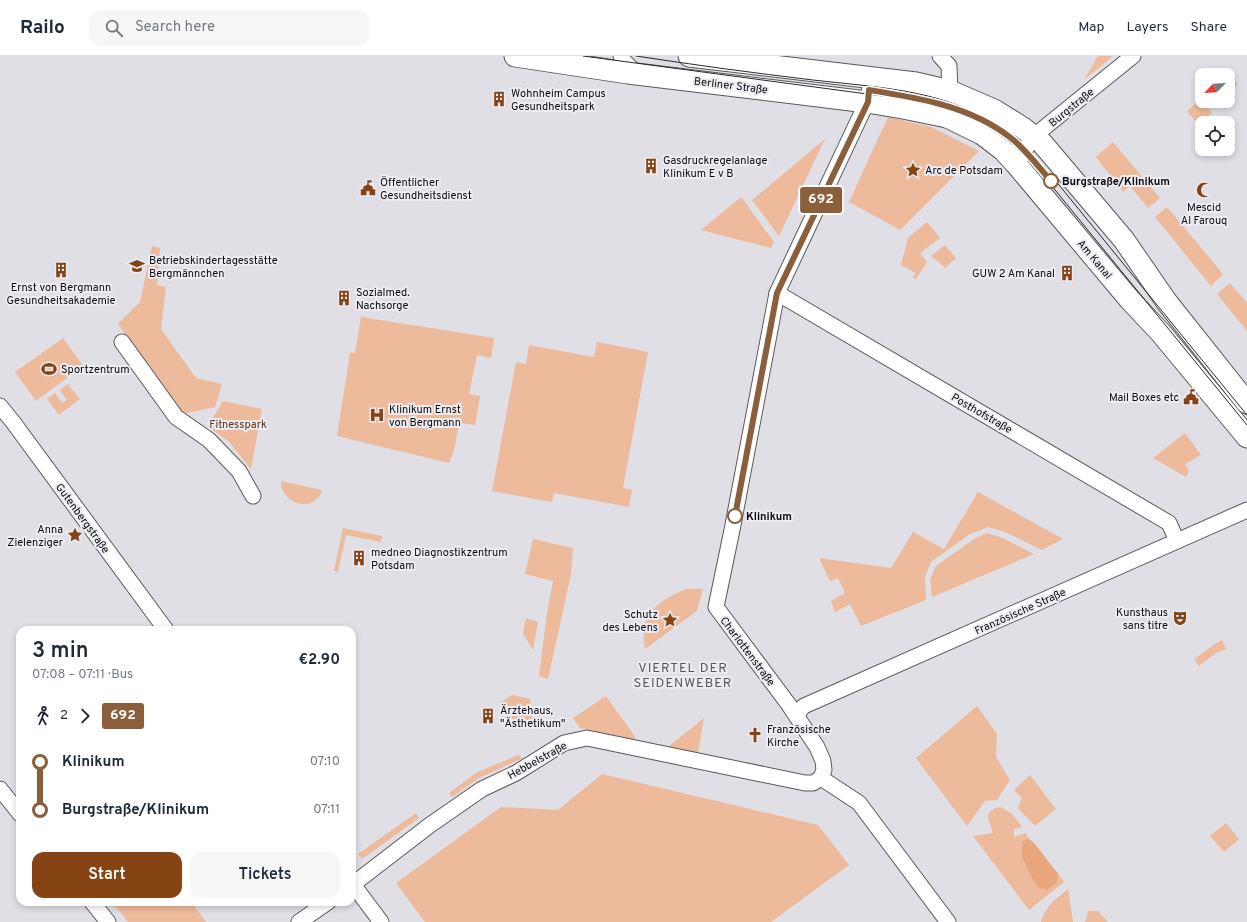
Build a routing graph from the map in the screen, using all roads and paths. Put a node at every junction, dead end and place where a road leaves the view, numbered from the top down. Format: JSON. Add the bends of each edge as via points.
{"nodes":[{"id":1,"x":515,"y":56,"type":"edge"},
{"id":2,"x":621,"y":56,"type":"edge"},
{"id":3,"x":689,"y":56,"type":"edge"},
{"id":4,"x":940,"y":56,"type":"edge"},
{"id":5,"x":1133,"y":56,"type":"edge"},
{"id":6,"x":709,"y":57,"type":"edge"},
{"id":7,"x":637,"y":74,"type":"junction"},
{"id":8,"x":872,"y":78,"type":"junction"},
{"id":9,"x":706,"y":82,"type":"junction"},
{"id":10,"x":950,"y":91,"type":"junction"},
{"id":11,"x":868,"y":102,"type":"junction"},
{"id":12,"x":947,"y":117,"type":"junction"},
{"id":13,"x":1034,"y":136,"type":"junction"},
{"id":14,"x":1016,"y":164,"type":"junction"},
{"id":15,"x":777,"y":293,"type":"junction"},
{"id":16,"x":122,"y":342,"type":"dead end"},
{"id":17,"x":1247,"y":403,"type":"edge"},
{"id":18,"x":0,"y":406,"type":"edge"},
{"id":19,"x":1247,"y":437,"type":"edge"},
{"id":20,"x":253,"y":496,"type":"dead end"},
{"id":21,"x":1247,"y":510,"type":"edge"},
{"id":22,"x":1177,"y":541,"type":"junction"},
{"id":23,"x":163,"y":626,"type":"edge"},
{"id":24,"x":797,"y":716,"type":"junction"},
{"id":25,"x":821,"y":778,"type":"junction"},
{"id":26,"x":0,"y":789,"type":"edge"},
{"id":27,"x":16,"y":809,"type":"edge"},
{"id":28,"x":356,"y":881,"type":"edge"},
{"id":29,"x":356,"y":889,"type":"edge"},
{"id":30,"x":95,"y":906,"type":"edge"},
{"id":31,"x":322,"y":906,"type":"edge"},
{"id":32,"x":108,"y":922,"type":"edge"},
{"id":33,"x":299,"y":922,"type":"edge"},
{"id":34,"x":381,"y":922,"type":"edge"},
{"id":35,"x":948,"y":922,"type":"edge"}],
"edges":[{"from":1,"to":7,"type":"street","name":"Berliner Straße"},
{"from":2,"to":7,"type":"street"},
{"from":3,"to":6,"type":"street"},
{"from":4,"to":10,"type":"street","via":[[949,66]]},
{"from":5,"to":13,"type":"street","name":"Burgstraße"},
{"from":6,"to":8,"type":"street"},
{"from":6,"to":9,"type":"street"},
{"from":7,"to":9,"type":"street","name":"Berliner Straße"},
{"from":8,"to":10,"type":"street","via":[[916,83]]},
{"from":8,"to":11,"type":"street","name":"Charlottenstraße"},
{"from":9,"to":11,"type":"street","name":"Berliner Straße"},
{"from":10,"to":12,"type":"street"},
{"from":10,"to":13,"type":"street","via":[[994,110]]},
{"from":11,"to":12,"type":"street","name":"Berliner Straße"},
{"from":11,"to":15,"type":"street","name":"Charlottenstraße"},
{"from":12,"to":14,"type":"street","name":"Am Kanal","via":[[982,134]]},
{"from":13,"to":14,"type":"street","name":"Burgstraße"},
{"from":13,"to":17,"type":"street","via":[[1124,240],[1166,300]]},
{"from":14,"to":19,"type":"street","name":"Am Kanal"},
{"from":15,"to":22,"type":"street","name":"Posthofstraße","via":[[1169,523]]},
{"from":15,"to":24,"type":"street","name":"Charlottenstraße","via":[[716,607]]},
{"from":16,"to":20,"type":"street","via":[[176,417],[209,440],[239,471]]},
{"from":18,"to":23,"type":"street","name":"Gutenbergstraße"},
{"from":21,"to":22,"type":"street","name":"Französische Straße"},
{"from":22,"to":24,"type":"street","name":"Französische Straße","via":[[804,706]]},
{"from":24,"to":25,"type":"street","name":"Charlottenstraße","via":[[823,761],[824,770]]},
{"from":25,"to":28,"type":"street","name":"Hebbelstraße","via":[[813,783],[805,783],[587,738],[581,739],[564,743],[516,773],[482,789]]},
{"from":25,"to":35,"type":"street","via":[[859,803]]},
{"from":26,"to":27,"type":"street"},
{"from":29,"to":34,"type":"street"},
{"from":30,"to":32,"type":"street"},
{"from":31,"to":33,"type":"street"}]}
